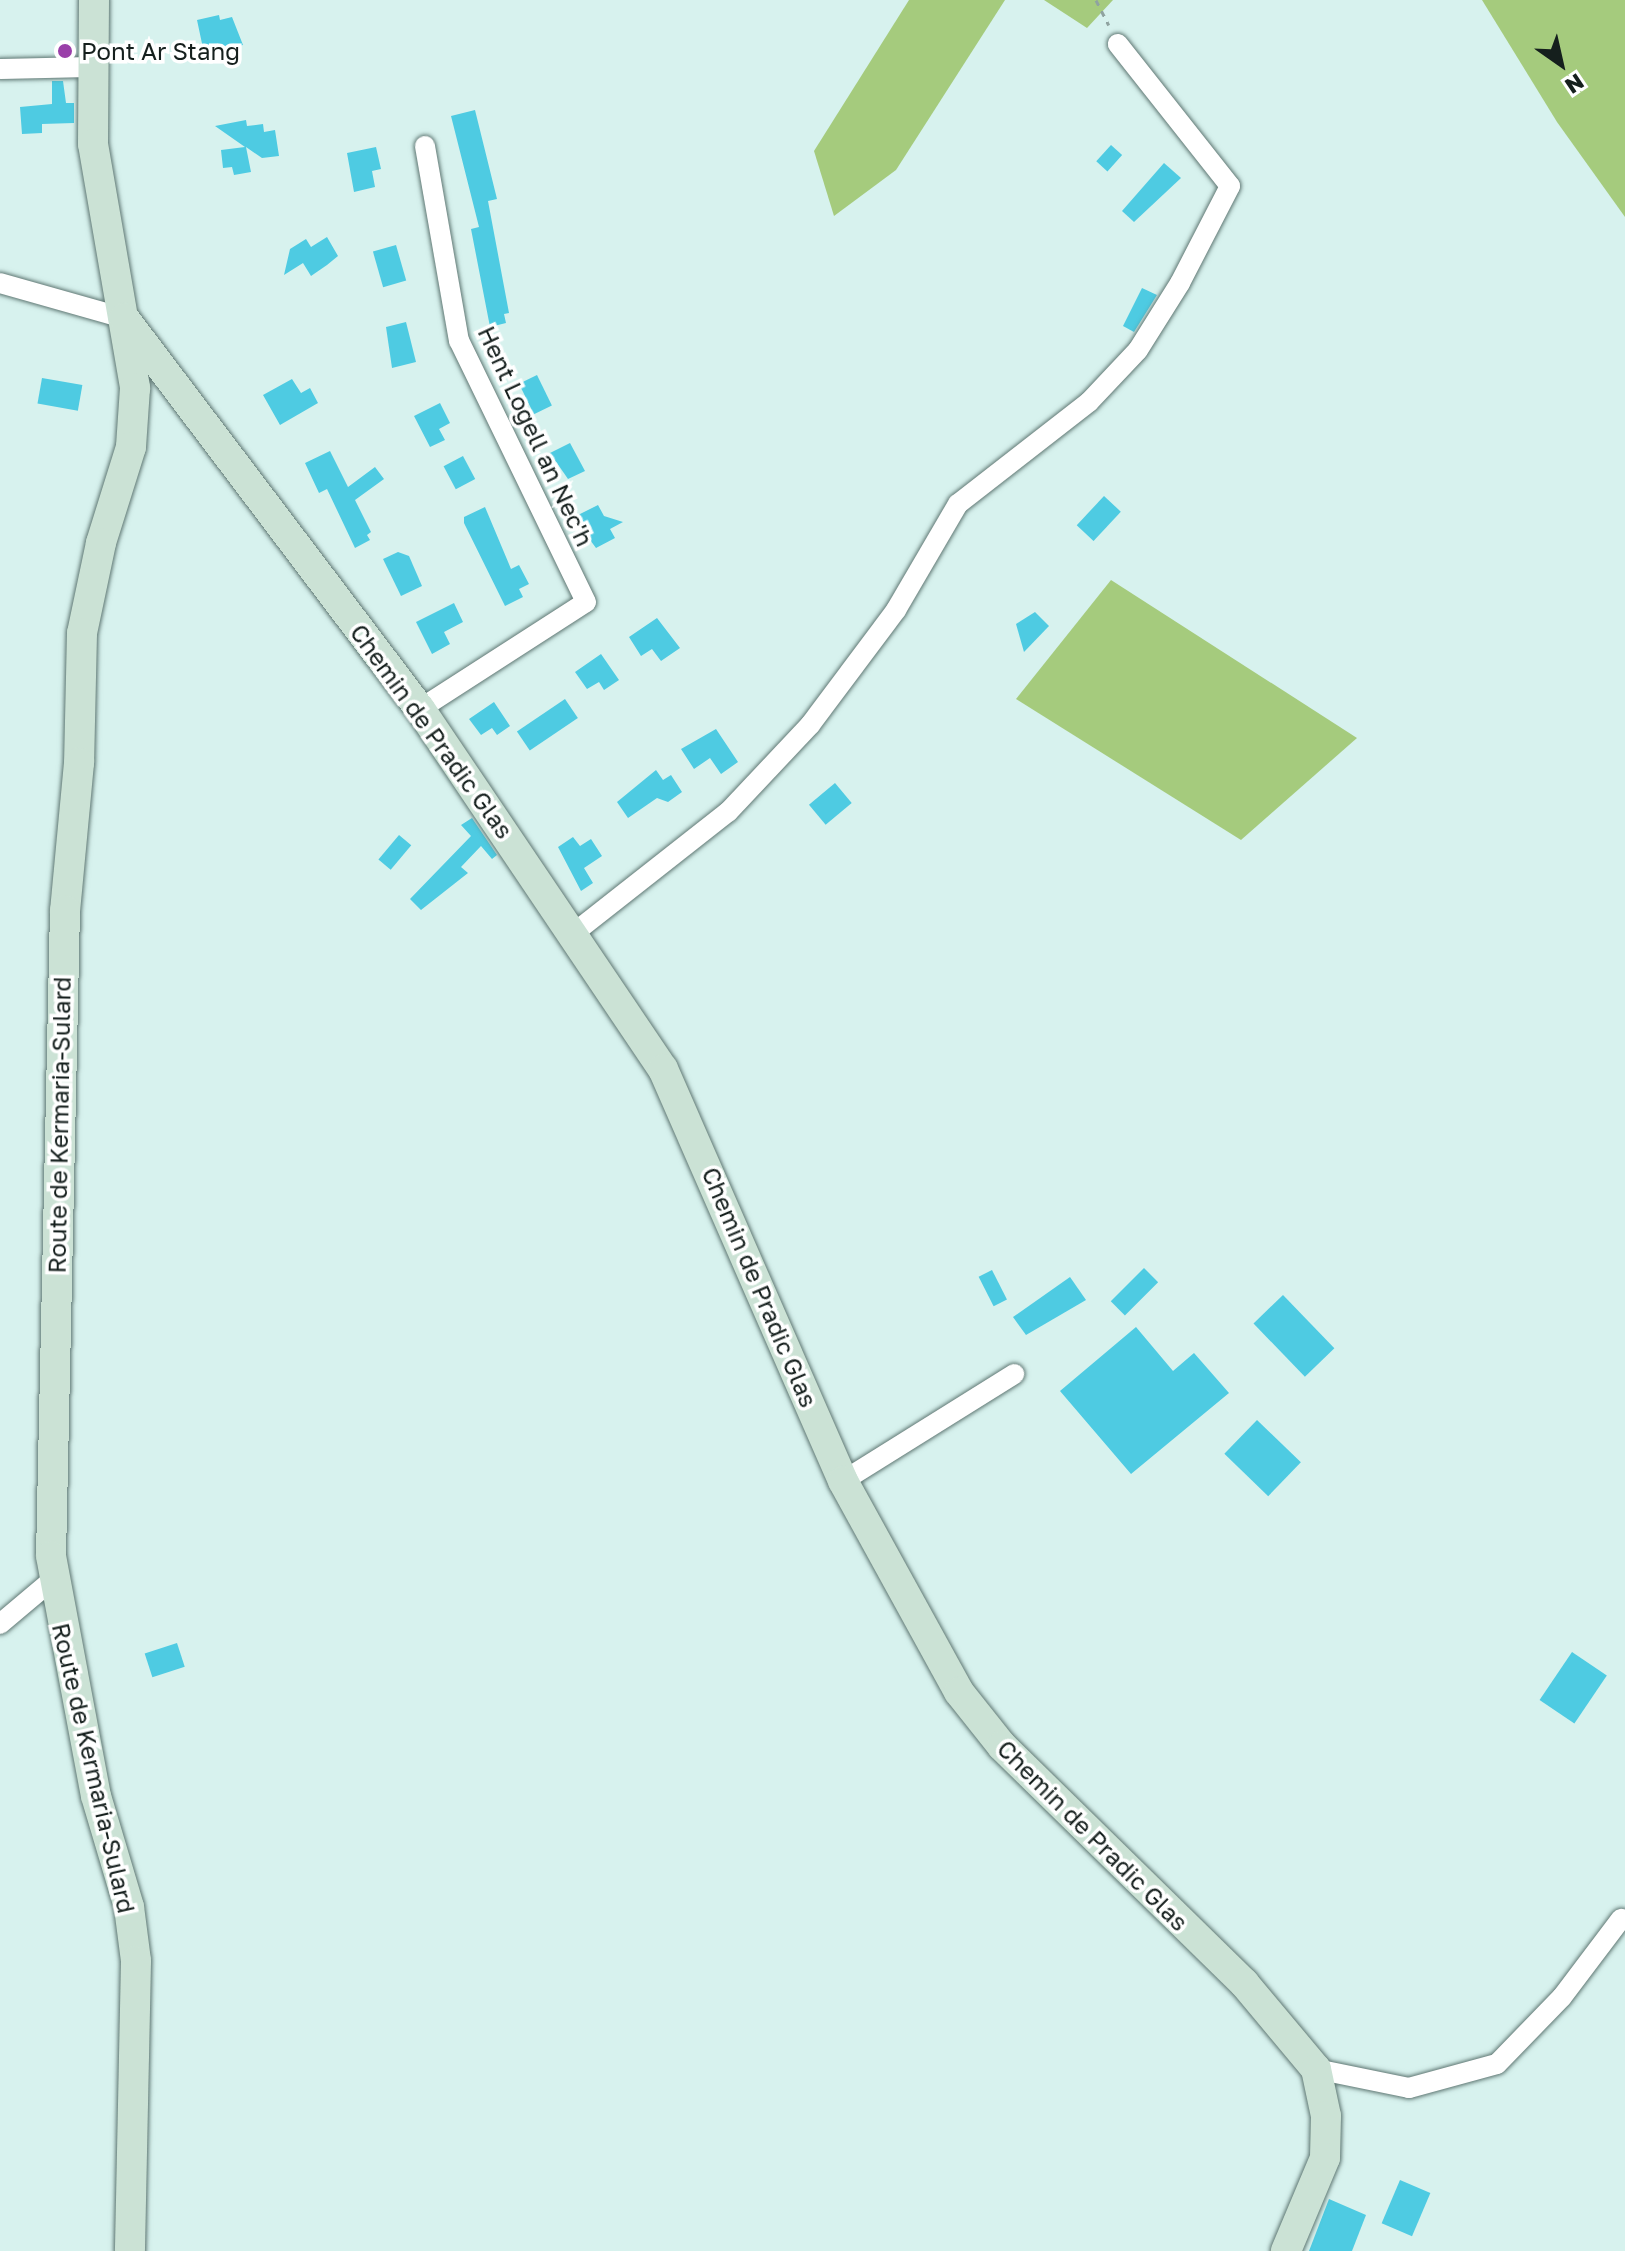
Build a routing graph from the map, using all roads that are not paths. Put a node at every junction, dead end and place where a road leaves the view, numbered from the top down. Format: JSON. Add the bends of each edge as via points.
{"nodes":[{"id":1,"x":94,"y":0,"type":"edge"},
{"id":2,"x":1118,"y":44,"type":"road end"},
{"id":3,"x":91,"y":67,"type":"junction"},
{"id":4,"x":0,"y":69,"type":"edge"},
{"id":5,"x":425,"y":146,"type":"dead end"},
{"id":6,"x":0,"y":283,"type":"edge"},
{"id":7,"x":124,"y":318,"type":"junction"},
{"id":8,"x":420,"y":709,"type":"junction"},
{"id":9,"x":574,"y":933,"type":"junction"},
{"id":10,"x":1014,"y":1374,"type":"dead end"},
{"id":11,"x":843,"y":1481,"type":"junction"},
{"id":12,"x":51,"y":1581,"type":"junction"},
{"id":13,"x":0,"y":1624,"type":"edge"},
{"id":14,"x":1621,"y":1919,"type":"dead end"},
{"id":15,"x":1316,"y":2069,"type":"junction"},
{"id":16,"x":130,"y":2251,"type":"edge"},
{"id":17,"x":1286,"y":2251,"type":"edge"}],
"edges":[{"from":1,"to":3,"type":"street","name":"Route de Kermaria-Sulard"},
{"from":2,"to":9,"type":"street","via":[[1230,186],[1180,283],[1138,350],[1089,402],[958,504],[896,610],[810,725],[728,812]]},
{"from":3,"to":4,"type":"street"},
{"from":3,"to":7,"type":"street","name":"Route de Kermaria-Sulard","via":[[93,144]]},
{"from":5,"to":8,"type":"street","name":"Hent Logell an Nec'h","via":[[459,341],[586,602]]},
{"from":6,"to":7,"type":"street"},
{"from":7,"to":8,"type":"street","name":"Chemin de Pradic Glas"},
{"from":7,"to":12,"type":"street","name":"Route de Kermaria-Sulard","via":[[135,388],[131,447],[86,602],[65,910]]},
{"from":8,"to":9,"type":"street","name":"Chemin de Pradic Glas"},
{"from":9,"to":11,"type":"street","name":"Chemin de Pradic Glas","via":[[676,1092]]},
{"from":10,"to":11,"type":"street"},
{"from":11,"to":15,"type":"street","name":"Chemin de Pradic Glas","via":[[929,1646],[980,1719],[1244,1983]]},
{"from":12,"to":13,"type":"street"},
{"from":12,"to":16,"type":"street","name":"Route de Kermaria-Sulard","via":[[96,1796],[129,1907],[136,1961]]},
{"from":14,"to":15,"type":"street","via":[[1562,1997],[1497,2064],[1409,2088]]},
{"from":15,"to":17,"type":"street","name":"Chemin de Pradic Glas","via":[[1326,2116],[1325,2158]]}]}
